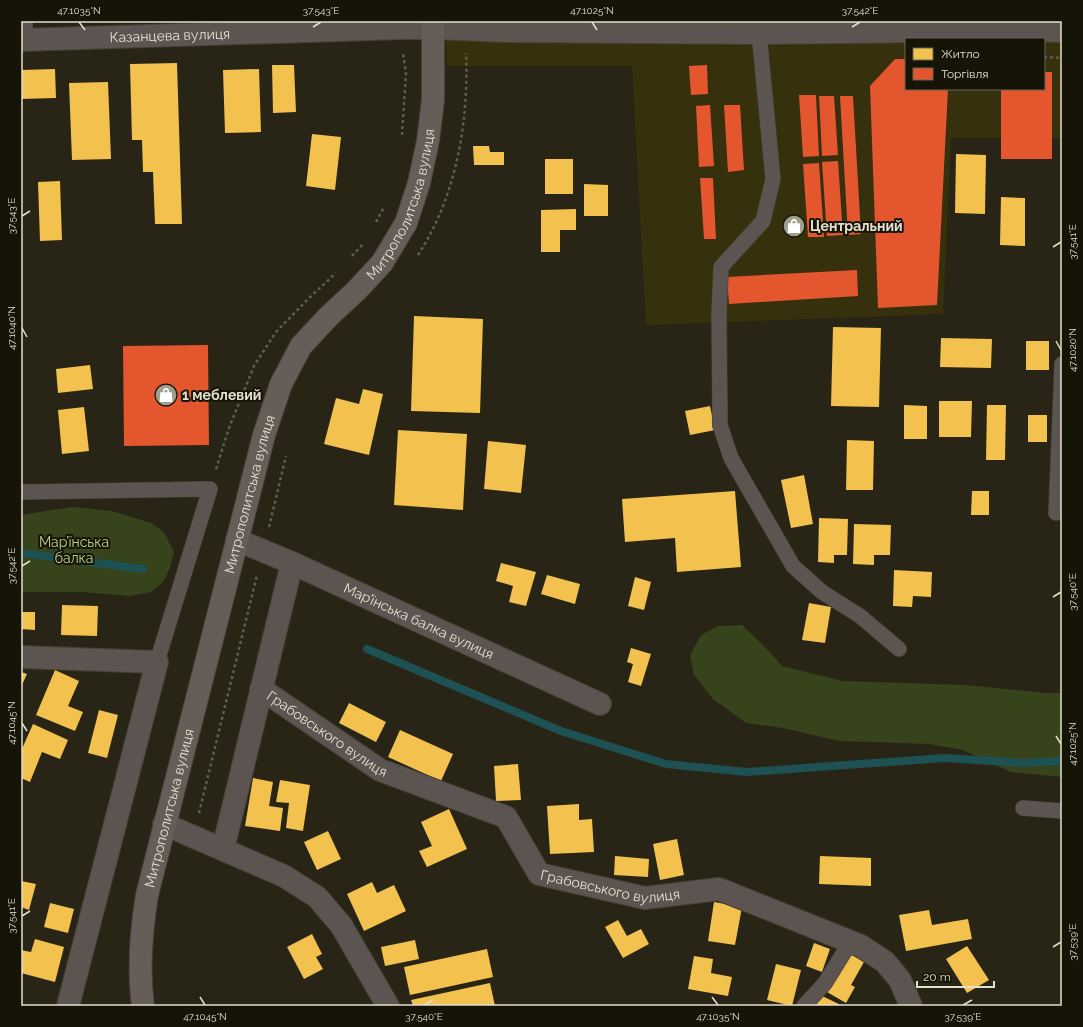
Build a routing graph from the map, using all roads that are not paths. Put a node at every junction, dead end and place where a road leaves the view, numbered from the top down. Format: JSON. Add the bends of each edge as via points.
{"nodes":[{"id":1,"x":434,"y":24,"type":"edge"},
{"id":2,"x":1022,"y":26,"type":"edge"},
{"id":3,"x":1054,"y":28,"type":"edge"},
{"id":4,"x":24,"y":33,"type":"edge"},
{"id":5,"x":759,"y":33,"type":"junction"},
{"id":6,"x":1062,"y":364,"type":"edge"},
{"id":7,"x":21,"y":492,"type":"edge"},
{"id":8,"x":1056,"y":513,"type":"dead end"},
{"id":9,"x":237,"y":540,"type":"junction"},
{"id":10,"x":292,"y":564,"type":"junction"},
{"id":11,"x":899,"y":649,"type":"dead end"},
{"id":12,"x":21,"y":657,"type":"edge"},
{"id":13,"x":157,"y":662,"type":"junction"},
{"id":14,"x":261,"y":689,"type":"junction"},
{"id":15,"x":600,"y":704,"type":"dead end"},
{"id":16,"x":1023,"y":808,"type":"dead end"},
{"id":17,"x":1062,"y":812,"type":"edge"},
{"id":18,"x":164,"y":824,"type":"junction"},
{"id":19,"x":223,"y":849,"type":"junction"},
{"id":20,"x":850,"y":941,"type":"junction"},
{"id":21,"x":68,"y":1006,"type":"edge"},
{"id":22,"x":140,"y":1006,"type":"edge"},
{"id":23,"x":388,"y":1006,"type":"edge"},
{"id":24,"x":804,"y":1006,"type":"edge"},
{"id":25,"x":911,"y":1006,"type":"edge"}],
"edges":[{"from":1,"to":4,"type":"street","name":"Казанцева вулиця"},
{"from":1,"to":5,"type":"street","name":"Казанцева вулиця","via":[[506,31]]},
{"from":1,"to":9,"type":"main road","name":"Митрополитська вулиця","via":[[433,100],[428,141],[419,183],[406,223],[382,263],[301,346],[281,384],[264,435]]},
{"from":2,"to":3,"type":"street","name":"Казанцева вулиця"},
{"from":2,"to":5,"type":"street","name":"Казанцева вулиця"},
{"from":5,"to":11,"type":"lane","via":[[773,179],[763,221],[721,267],[720,425],[731,458],[793,566],[822,592],[860,616]]},
{"from":6,"to":8,"type":"lane"},
{"from":7,"to":13,"type":"lane","via":[[210,489]]},
{"from":9,"to":10,"type":"street","name":"Мар’їнська балка вулиця"},
{"from":9,"to":18,"type":"main road","name":"Митрополитська вулиця"},
{"from":10,"to":14,"type":"street","name":"Грабовського вулиця"},
{"from":10,"to":15,"type":"street","name":"Мар’їнська балка вулиця"},
{"from":12,"to":13,"type":"street"},
{"from":13,"to":21,"type":"street"},
{"from":14,"to":19,"type":"street","name":"Грабовського вулиця"},
{"from":14,"to":20,"type":"street","name":"Грабовського вулиця","via":[[380,770],[506,817],[539,874],[645,898],[719,889]]},
{"from":16,"to":17,"type":"lane"},
{"from":18,"to":19,"type":"street"},
{"from":18,"to":22,"type":"main road","name":"Митрополитська вулиця","via":[[141,931]]},
{"from":19,"to":23,"type":"street","via":[[284,876],[317,896],[341,925]]},
{"from":20,"to":24,"type":"lane","via":[[825,984]]},
{"from":20,"to":25,"type":"street","name":"Грабовського вулиця","via":[[885,962],[900,980]]}]}
